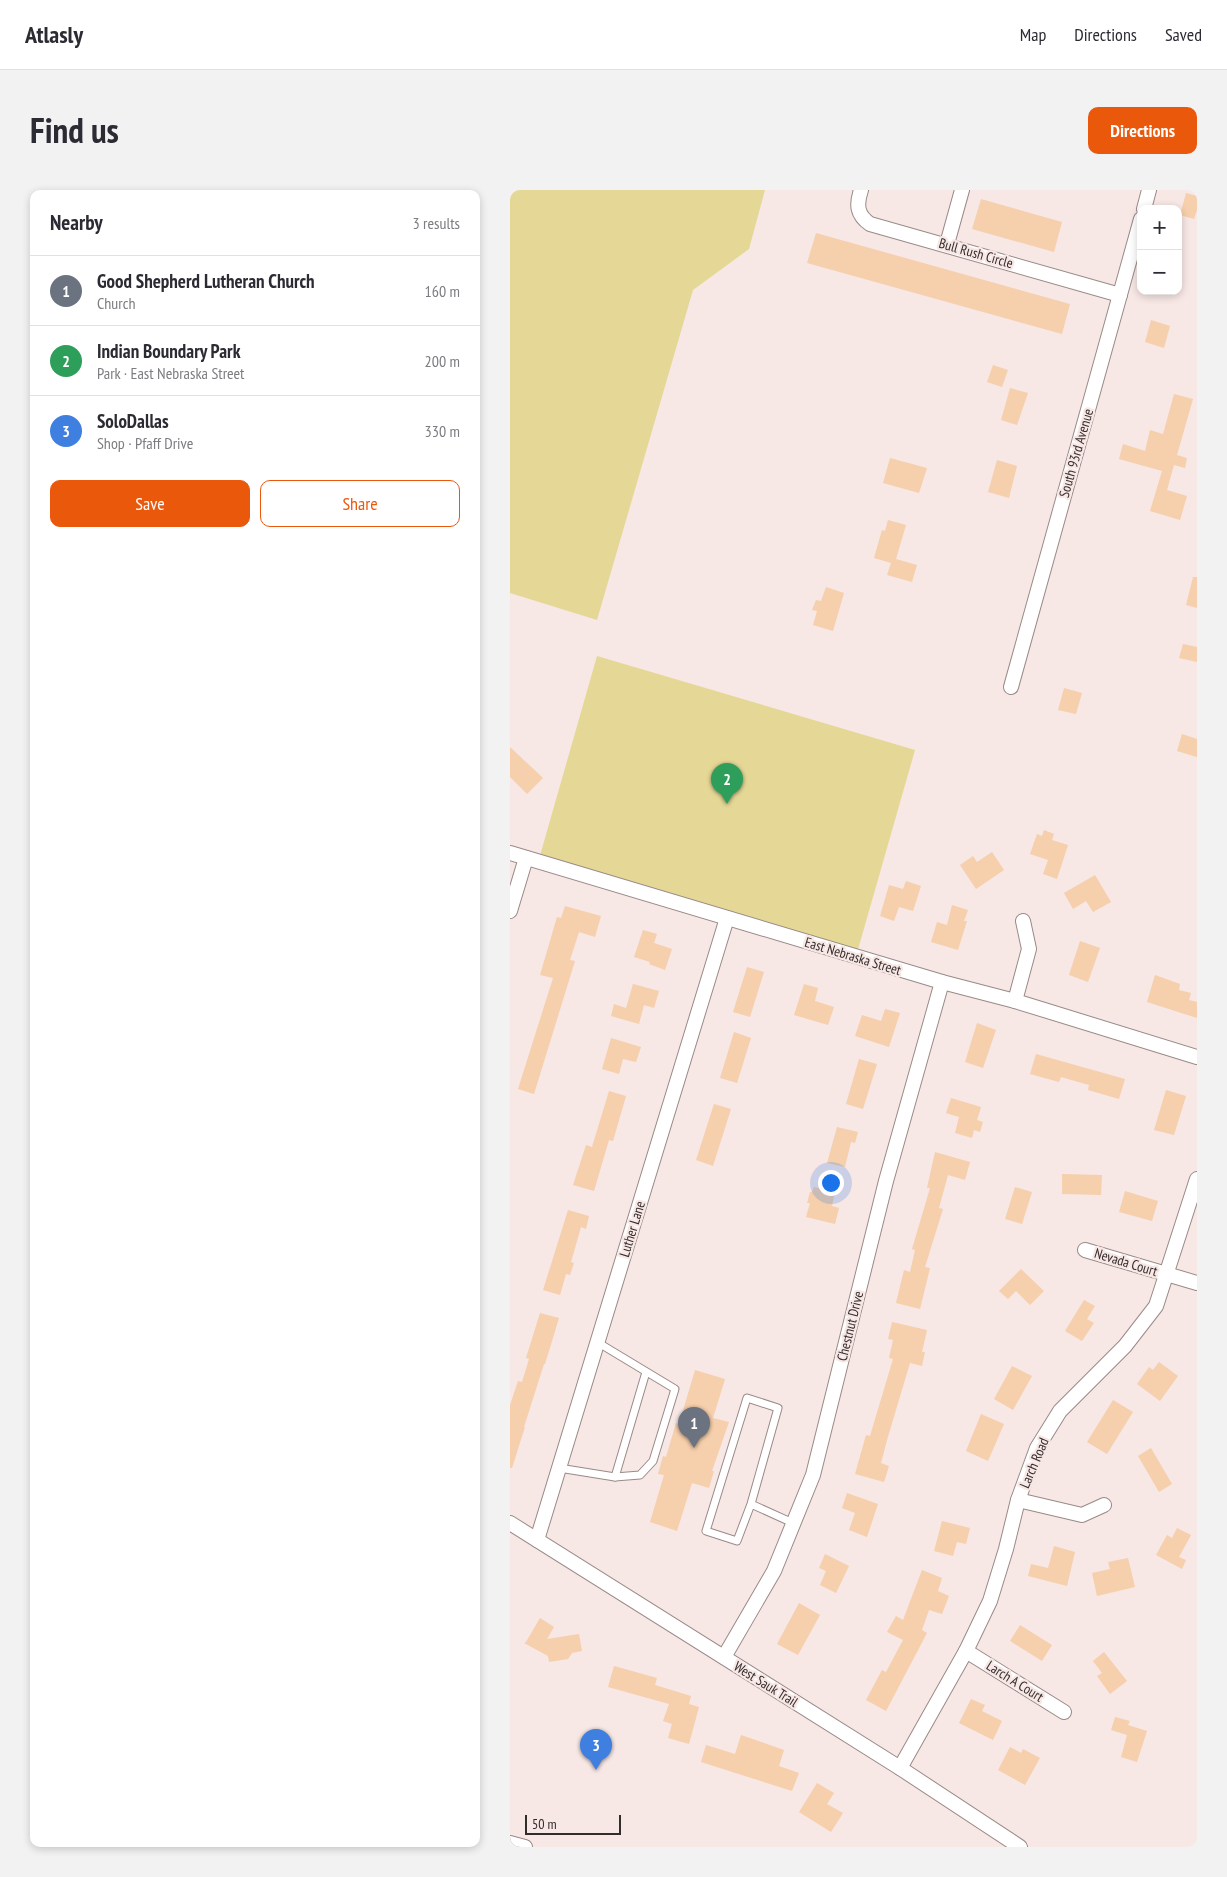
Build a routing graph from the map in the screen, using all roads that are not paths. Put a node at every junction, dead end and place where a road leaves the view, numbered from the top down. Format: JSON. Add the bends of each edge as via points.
{"nodes":[{"id":1,"x":861,"y":190,"type":"edge"},
{"id":2,"x":962,"y":190,"type":"edge"},
{"id":3,"x":1149,"y":190,"type":"edge"},
{"id":4,"x":1145,"y":205,"type":"edge"},
{"id":5,"x":1137,"y":233,"type":"edge"},
{"id":6,"x":947,"y":244,"type":"junction"},
{"id":7,"x":1120,"y":295,"type":"junction"},
{"id":8,"x":1011,"y":686,"type":"dead end"},
{"id":9,"x":510,"y":853,"type":"edge"},
{"id":10,"x":526,"y":858,"type":"junction"},
{"id":11,"x":510,"y":910,"type":"edge"},
{"id":12,"x":727,"y":918,"type":"junction"},
{"id":13,"x":1023,"y":921,"type":"dead end"},
{"id":14,"x":942,"y":982,"type":"junction"},
{"id":15,"x":1015,"y":1001,"type":"junction"},
{"id":16,"x":1197,"y":1057,"type":"edge"},
{"id":17,"x":1197,"y":1179,"type":"edge"},
{"id":18,"x":1085,"y":1250,"type":"dead end"},
{"id":19,"x":1167,"y":1274,"type":"junction"},
{"id":20,"x":1197,"y":1283,"type":"edge"},
{"id":21,"x":597,"y":1342,"type":"junction"},
{"id":22,"x":646,"y":1372,"type":"junction"},
{"id":23,"x":559,"y":1468,"type":"junction"},
{"id":24,"x":615,"y":1477,"type":"junction"},
{"id":25,"x":1018,"y":1500,"type":"junction"},
{"id":26,"x":751,"y":1504,"type":"junction"},
{"id":27,"x":1104,"y":1505,"type":"dead end"},
{"id":28,"x":510,"y":1523,"type":"edge"},
{"id":29,"x":793,"y":1523,"type":"junction"},
{"id":30,"x":536,"y":1540,"type":"junction"},
{"id":31,"x":966,"y":1651,"type":"junction"},
{"id":32,"x":724,"y":1657,"type":"junction"},
{"id":33,"x":1064,"y":1712,"type":"dead end"},
{"id":34,"x":900,"y":1768,"type":"junction"},
{"id":35,"x":510,"y":1843,"type":"edge"},
{"id":36,"x":525,"y":1847,"type":"edge"},
{"id":37,"x":1020,"y":1847,"type":"edge"}],
"edges":[{"from":1,"to":6,"type":"street","name":"Bull Rush Circle","via":[[858,210],[870,224]]},
{"from":2,"to":6,"type":"street"},
{"from":3,"to":4,"type":"street"},
{"from":5,"to":7,"type":"street","name":"South 93rd Avenue"},
{"from":6,"to":7,"type":"street","name":"Bull Rush Circle"},
{"from":7,"to":8,"type":"street","name":"South 93rd Avenue"},
{"from":9,"to":10,"type":"street","name":"East Nebraska Street"},
{"from":10,"to":11,"type":"street"},
{"from":10,"to":12,"type":"street","name":"East Nebraska Street"},
{"from":12,"to":14,"type":"street","name":"East Nebraska Street"},
{"from":12,"to":21,"type":"street","name":"Luther Lane"},
{"from":13,"to":15,"type":"street","via":[[1029,949]]},
{"from":14,"to":15,"type":"street","name":"East Nebraska Street"},
{"from":14,"to":29,"type":"street","name":"Chestnut Drive","via":[[886,1181],[813,1475]]},
{"from":15,"to":16,"type":"street","name":"East Nebraska Street"},
{"from":17,"to":19,"type":"street","name":"Larch Road"},
{"from":18,"to":19,"type":"street","name":"Nevada Court"},
{"from":19,"to":20,"type":"street","name":"Nevada Court"},
{"from":19,"to":25,"type":"street","name":"Larch Road","via":[[1156,1306],[1125,1346],[1060,1411],[1037,1448]]},
{"from":21,"to":22,"type":"lane"},
{"from":21,"to":23,"type":"street","name":"Luther Lane"},
{"from":22,"to":24,"type":"lane"},
{"from":22,"to":24,"type":"lane","via":[[674,1389],[653,1462],[640,1475]]},
{"from":23,"to":24,"type":"lane"},
{"from":23,"to":30,"type":"street","name":"Luther Lane"},
{"from":25,"to":27,"type":"street","via":[[1082,1514]]},
{"from":25,"to":31,"type":"street","name":"Larch Road","via":[[990,1601]]},
{"from":26,"to":26,"type":"lane","via":[[778,1408],[747,1398],[706,1531],[737,1541]]},
{"from":26,"to":29,"type":"lane"},
{"from":28,"to":30,"type":"street","name":"West Sauk Trail"},
{"from":29,"to":32,"type":"street","name":"Chestnut Drive","via":[[774,1571]]},
{"from":30,"to":32,"type":"street","name":"West Sauk Trail"},
{"from":31,"to":33,"type":"street","name":"Larch A Court"},
{"from":31,"to":34,"type":"street","name":"Larch Road"},
{"from":32,"to":34,"type":"street","name":"West Sauk Trail"},
{"from":34,"to":37,"type":"street","name":"West Sauk Trail"},
{"from":35,"to":36,"type":"street"}]}
